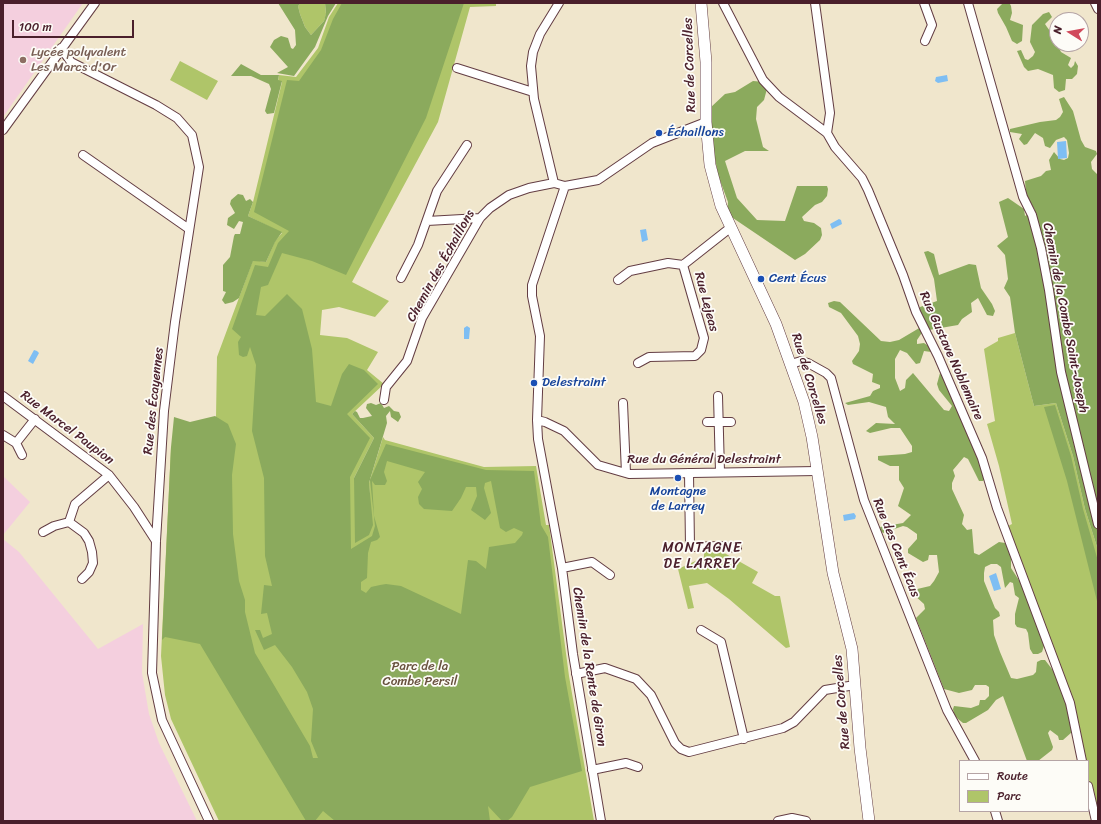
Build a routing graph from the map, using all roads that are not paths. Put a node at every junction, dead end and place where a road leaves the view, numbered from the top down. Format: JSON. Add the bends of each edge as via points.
{"nodes":[{"id":1,"x":95,"y":3,"type":"edge"},
{"id":2,"x":559,"y":3,"type":"edge"},
{"id":3,"x":701,"y":3,"type":"edge"},
{"id":4,"x":722,"y":3,"type":"edge"},
{"id":5,"x":815,"y":3,"type":"edge"},
{"id":6,"x":924,"y":3,"type":"edge"},
{"id":7,"x":968,"y":3,"type":"edge"},
{"id":8,"x":1095,"y":3,"type":"edge"},
{"id":9,"x":1098,"y":9,"type":"edge"},
{"id":10,"x":925,"y":41,"type":"dead end"},
{"id":11,"x":61,"y":48,"type":"junction"},
{"id":12,"x":456,"y":68,"type":"dead end"},
{"id":13,"x":533,"y":92,"type":"junction"},
{"id":14,"x":706,"y":122,"type":"junction"},
{"id":15,"x":3,"y":130,"type":"edge"},
{"id":16,"x":827,"y":133,"type":"junction"},
{"id":17,"x":467,"y":145,"type":"dead end"},
{"id":18,"x":83,"y":155,"type":"dead end"},
{"id":19,"x":554,"y":183,"type":"junction"},
{"id":20,"x":565,"y":186,"type":"junction"},
{"id":21,"x":480,"y":218,"type":"junction"},
{"id":22,"x":427,"y":221,"type":"junction"},
{"id":23,"x":730,"y":228,"type":"junction"},
{"id":24,"x":189,"y":229,"type":"junction"},
{"id":25,"x":683,"y":264,"type":"junction"},
{"id":26,"x":400,"y":278,"type":"dead end"},
{"id":27,"x":618,"y":280,"type":"dead end"},
{"id":28,"x":638,"y":363,"type":"dead end"},
{"id":29,"x":791,"y":364,"type":"junction"},
{"id":30,"x":3,"y":396,"type":"edge"},
{"id":31,"x":718,"y":396,"type":"dead end"},
{"id":32,"x":384,"y":400,"type":"dead end"},
{"id":33,"x":623,"y":403,"type":"dead end"},
{"id":34,"x":35,"y":419,"type":"junction"},
{"id":35,"x":537,"y":420,"type":"junction"},
{"id":36,"x":707,"y":422,"type":"dead end"},
{"id":37,"x":719,"y":422,"type":"junction"},
{"id":38,"x":731,"y":422,"type":"dead end"},
{"id":39,"x":3,"y":435,"type":"edge"},
{"id":40,"x":16,"y":442,"type":"junction"},
{"id":41,"x":22,"y":454,"type":"dead end"},
{"id":42,"x":817,"y":471,"type":"junction"},
{"id":43,"x":720,"y":472,"type":"junction"},
{"id":44,"x":626,"y":473,"type":"junction"},
{"id":45,"x":689,"y":473,"type":"junction"},
{"id":46,"x":109,"y":475,"type":"junction"},
{"id":47,"x":69,"y":522,"type":"junction"},
{"id":48,"x":1098,"y":524,"type":"edge"},
{"id":49,"x":43,"y":532,"type":"dead end"},
{"id":50,"x":156,"y":541,"type":"junction"},
{"id":51,"x":737,"y":548,"type":"dead end"},
{"id":52,"x":562,"y":568,"type":"junction"},
{"id":53,"x":610,"y":575,"type":"dead end"},
{"id":54,"x":82,"y":579,"type":"dead end"},
{"id":55,"x":701,"y":630,"type":"dead end"},
{"id":56,"x":576,"y":674,"type":"junction"},
{"id":57,"x":855,"y":685,"type":"junction"},
{"id":58,"x":744,"y":739,"type":"junction"},
{"id":59,"x":974,"y":760,"type":"edge"},
{"id":60,"x":1082,"y":760,"type":"edge"},
{"id":61,"x":638,"y":767,"type":"dead end"},
{"id":62,"x":592,"y":770,"type":"junction"},
{"id":63,"x":1089,"y":790,"type":"edge"},
{"id":64,"x":210,"y":821,"type":"edge"},
{"id":65,"x":601,"y":821,"type":"edge"},
{"id":66,"x":778,"y":821,"type":"edge"},
{"id":67,"x":806,"y":821,"type":"edge"},
{"id":68,"x":870,"y":821,"type":"edge"},
{"id":69,"x":1096,"y":821,"type":"edge"}],
"edges":[{"from":1,"to":11,"type":"street"},
{"from":2,"to":13,"type":"street","via":[[544,26],[533,52],[530,70]]},
{"from":3,"to":14,"type":"main road","name":"Rue de Corcelles","via":[[706,62]]},
{"from":4,"to":16,"type":"street","name":"Rue Gustave Noblemaire","via":[[763,80],[779,97]]},
{"from":5,"to":16,"type":"street","via":[[830,113]]},
{"from":6,"to":10,"type":"street","via":[[932,25]]},
{"from":7,"to":48,"type":"street","name":"Chemin de la Combe Saint-Joseph","via":[[1023,197],[1032,215],[1041,248],[1061,372]]},
{"from":8,"to":9,"type":"street"},
{"from":11,"to":15,"type":"street"},
{"from":11,"to":24,"type":"street","name":"Rue des Écayennes","via":[[71,62],[156,105],[176,118],[192,135],[199,166]]},
{"from":12,"to":13,"type":"street"},
{"from":13,"to":19,"type":"street"},
{"from":14,"to":20,"type":"street","name":"Chemin des Échaillons","via":[[648,146],[598,180]]},
{"from":14,"to":23,"type":"main road","name":"Rue de Corcelles","via":[[712,177]]},
{"from":16,"to":60,"type":"street","name":"Rue Gustave Noblemaire","via":[[835,147],[862,178],[868,190],[916,312],[976,443],[1024,582],[1070,703]]},
{"from":17,"to":22,"type":"street","via":[[438,191]]},
{"from":18,"to":24,"type":"street"},
{"from":19,"to":20,"type":"street","name":"Chemin des Échaillons"},
{"from":19,"to":21,"type":"street","name":"Chemin des Échaillons","via":[[509,195]]},
{"from":20,"to":35,"type":"street","name":"Chemin de la Rente de Giron","via":[[532,285],[540,336]]},
{"from":21,"to":22,"type":"street"},
{"from":21,"to":32,"type":"street","name":"Chemin des Échaillons","via":[[422,318],[407,361],[386,387]]},
{"from":22,"to":26,"type":"street","via":[[418,245]]},
{"from":23,"to":25,"type":"street"},
{"from":23,"to":29,"type":"main road","name":"Rue de Corcelles","via":[[776,324]]},
{"from":24,"to":50,"type":"street","name":"Rue des Écayennes","via":[[164,411]]},
{"from":25,"to":27,"type":"street","via":[[668,263],[630,271]]},
{"from":25,"to":28,"type":"street","name":"Rue Lejeas","via":[[704,338],[702,350],[695,356],[649,357]]},
{"from":29,"to":42,"type":"main road","name":"Rue de Corcelles","via":[[804,402]]},
{"from":29,"to":59,"type":"street","name":"Rue des Cent Écus","via":[[801,361],[808,363],[826,372],[831,378],[864,500],[949,714]]},
{"from":30,"to":34,"type":"street","name":"Rue Marcel Paupion"},
{"from":31,"to":37,"type":"street"},
{"from":33,"to":44,"type":"street"},
{"from":34,"to":40,"type":"street"},
{"from":34,"to":46,"type":"street","name":"Rue Marcel Paupion"},
{"from":35,"to":44,"type":"street","name":"Rue du Général Delestraint","via":[[564,431],[598,465]]},
{"from":35,"to":52,"type":"street","name":"Chemin de la Rente de Giron","via":[[538,439]]},
{"from":36,"to":37,"type":"street"},
{"from":37,"to":38,"type":"street"},
{"from":37,"to":43,"type":"street"},
{"from":39,"to":40,"type":"street"},
{"from":40,"to":41,"type":"street"},
{"from":42,"to":43,"type":"street","name":"Rue du Général Delestraint"},
{"from":42,"to":57,"type":"main road","name":"Rue de Corcelles","via":[[833,573],[850,635]]},
{"from":43,"to":45,"type":"street","name":"Rue du Général Delestraint"},
{"from":44,"to":45,"type":"street","name":"Rue du Général Delestraint"},
{"from":45,"to":51,"type":"street","via":[[690,547]]},
{"from":46,"to":47,"type":"street","via":[[75,504]]},
{"from":46,"to":50,"type":"street","name":"Rue Marcel Paupion"},
{"from":47,"to":49,"type":"street"},
{"from":47,"to":54,"type":"street","via":[[84,533],[92,552],[93,564]]},
{"from":50,"to":64,"type":"street","name":"Rue des Écayennes","via":[[152,673],[162,720]]},
{"from":52,"to":53,"type":"street","via":[[592,562]]},
{"from":52,"to":56,"type":"street","name":"Chemin de la Rente de Giron"},
{"from":55,"to":58,"type":"street","via":[[721,642]]},
{"from":56,"to":58,"type":"street","via":[[605,668],[636,679],[651,695],[675,743],[685,751],[694,752]]},
{"from":56,"to":62,"type":"street","name":"Chemin de la Rente de Giron"},
{"from":57,"to":58,"type":"street","via":[[825,690],[790,725]]},
{"from":57,"to":68,"type":"main road","name":"Rue de Corcelles"},
{"from":61,"to":62,"type":"street","via":[[626,763]]},
{"from":62,"to":65,"type":"street","name":"Chemin de la Rente de Giron"},
{"from":63,"to":69,"type":"street"},
{"from":66,"to":67,"type":"street","via":[[792,818]]}]}
